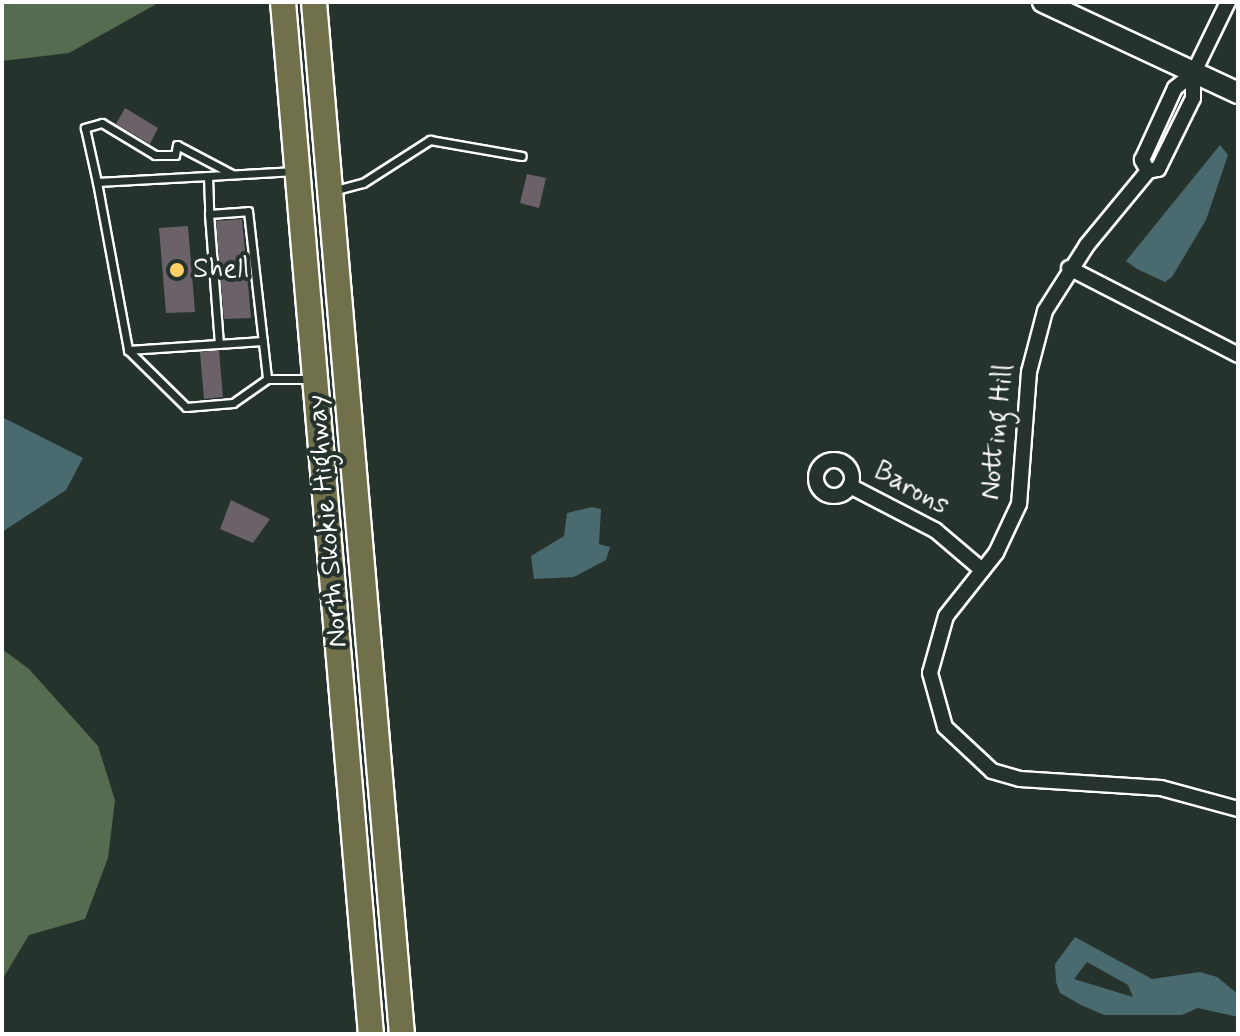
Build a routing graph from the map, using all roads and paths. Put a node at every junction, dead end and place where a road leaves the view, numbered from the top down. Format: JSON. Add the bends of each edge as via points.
{"nodes":[{"id":1,"x":283,"y":2,"type":"edge"},
{"id":2,"x":314,"y":2,"type":"edge"},
{"id":3,"x":1043,"y":2,"type":"edge"},
{"id":4,"x":1228,"y":2,"type":"edge"},
{"id":5,"x":1193,"y":74,"type":"junction"},
{"id":6,"x":1238,"y":93,"type":"edge"},
{"id":7,"x":522,"y":156,"type":"dead end"},
{"id":8,"x":297,"y":171,"type":"junction"},
{"id":9,"x":232,"y":174,"type":"junction"},
{"id":10,"x":208,"y":176,"type":"junction"},
{"id":11,"x":97,"y":182,"type":"junction"},
{"id":12,"x":330,"y":191,"type":"junction"},
{"id":13,"x":209,"y":214,"type":"junction"},
{"id":14,"x":1069,"y":268,"type":"junction"},
{"id":15,"x":263,"y":341,"type":"junction"},
{"id":16,"x":219,"y":344,"type":"junction"},
{"id":17,"x":128,"y":350,"type":"junction"},
{"id":18,"x":1238,"y":355,"type":"edge"},
{"id":19,"x":267,"y":379,"type":"junction"},
{"id":20,"x":315,"y":379,"type":"junction"},
{"id":21,"x":850,"y":486,"type":"dead end"},
{"id":22,"x":982,"y":570,"type":"junction"},
{"id":23,"x":1238,"y":809,"type":"edge"},
{"id":24,"x":371,"y":1034,"type":"edge"},
{"id":25,"x":402,"y":1034,"type":"edge"}],
"edges":[{"from":1,"to":8,"type":"highway","name":"North Skokie Highway"},
{"from":2,"to":12,"type":"highway","name":"North Skokie Highway"},
{"from":3,"to":5,"type":"main road"},
{"from":4,"to":5,"type":"street"},
{"from":5,"to":6,"type":"main road"},
{"from":5,"to":14,"type":"street","name":"Notting Hill","via":[[1193,98],[1158,169],[1148,171]]},
{"from":7,"to":12,"type":"lane","via":[[430,140],[363,183]]},
{"from":8,"to":9,"type":"lane"},
{"from":8,"to":20,"type":"highway","name":"North Skokie Highway"},
{"from":9,"to":10,"type":"lane"},
{"from":9,"to":11,"type":"lane","via":[[177,145],[175,155],[155,155],[102,123],[85,128]]},
{"from":10,"to":11,"type":"lane"},
{"from":10,"to":13,"type":"lane"},
{"from":11,"to":17,"type":"lane"},
{"from":12,"to":25,"type":"highway","name":"North Skokie Highway"},
{"from":13,"to":15,"type":"lane","via":[[248,211]]},
{"from":13,"to":16,"type":"lane"},
{"from":14,"to":18,"type":"street","via":[[1110,295]]},
{"from":14,"to":22,"type":"street","name":"Notting Hill","via":[[1045,311],[1031,355],[1019,504]]},
{"from":15,"to":16,"type":"lane"},
{"from":15,"to":19,"type":"lane"},
{"from":16,"to":17,"type":"lane"},
{"from":17,"to":19,"type":"lane","via":[[186,407],[233,403]]},
{"from":19,"to":20,"type":"lane"},
{"from":20,"to":24,"type":"highway","name":"North Skokie Highway"},
{"from":21,"to":22,"type":"street","name":"Barons","via":[[935,530]]},
{"from":22,"to":23,"type":"street","name":"Notting Hill","via":[[946,616],[932,655],[935,703],[960,747],[992,771],[1020,779],[1161,788]]}]}
